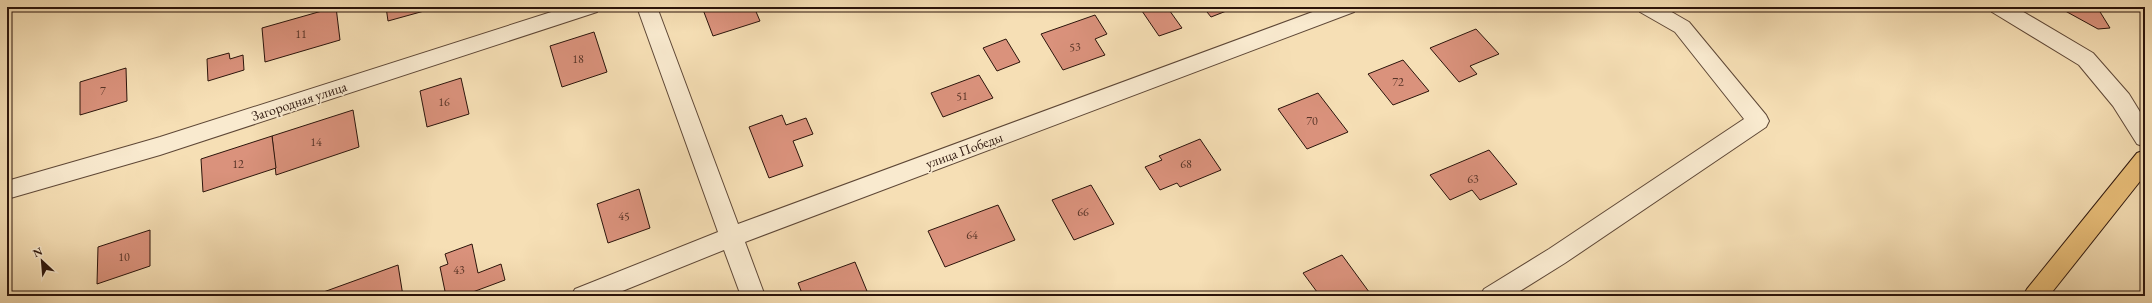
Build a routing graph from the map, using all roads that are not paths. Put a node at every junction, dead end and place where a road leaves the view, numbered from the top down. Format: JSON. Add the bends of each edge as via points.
{"nodes":[{"id":1,"x":590,"y":7,"type":"edge"},
{"id":2,"x":647,"y":7,"type":"edge"},
{"id":3,"x":1347,"y":7,"type":"edge"},
{"id":4,"x":1647,"y":7,"type":"edge"},
{"id":5,"x":1999,"y":7,"type":"edge"},
{"id":6,"x":2145,"y":138,"type":"edge"},
{"id":7,"x":2145,"y":159,"type":"edge"},
{"id":8,"x":7,"y":190,"type":"edge"},
{"id":9,"x":730,"y":237,"type":"junction"},
{"id":10,"x":583,"y":296,"type":"edge"},
{"id":11,"x":753,"y":296,"type":"edge"},
{"id":12,"x":1492,"y":296,"type":"edge"},
{"id":13,"x":2035,"y":296,"type":"edge"}],
"edges":[{"from":1,"to":8,"type":"street","name":"Загородная улица","via":[[160,146]]},
{"from":2,"to":9,"type":"street"},
{"from":3,"to":9,"type":"street","name":"улица Победы"},
{"from":4,"to":12,"type":"street","via":[[1682,27],[1758,121],[1557,256]]},
{"from":5,"to":6,"type":"street","via":[[2086,59],[2122,100]]},
{"from":7,"to":13,"type":"main road"},
{"from":9,"to":10,"type":"street","name":"улица Победы"},
{"from":9,"to":11,"type":"street"}]}
